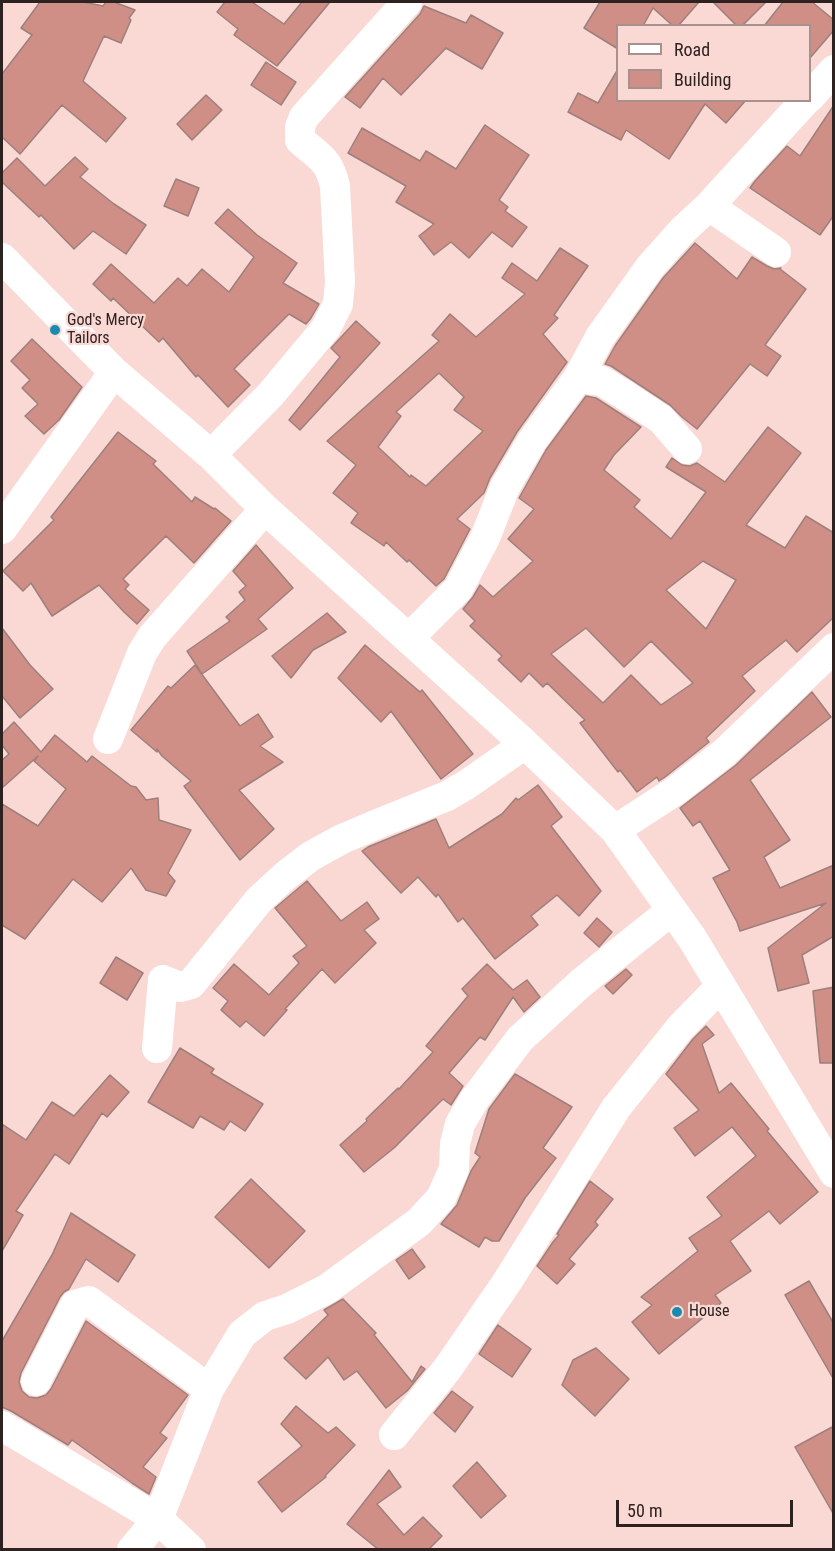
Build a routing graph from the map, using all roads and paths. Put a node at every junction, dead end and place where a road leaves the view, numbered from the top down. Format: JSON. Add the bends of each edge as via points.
{"nodes":[{"id":1,"x":407,"y":2,"type":"edge"},
{"id":2,"x":834,"y":70,"type":"edge"},
{"id":3,"x":811,"y":96,"type":"edge"},
{"id":4,"x":804,"y":102,"type":"edge"},
{"id":5,"x":709,"y":206,"type":"junction"},
{"id":6,"x":776,"y":252,"type":"dead end"},
{"id":7,"x":2,"y":258,"type":"edge"},
{"id":8,"x":114,"y":372,"type":"junction"},
{"id":9,"x":578,"y":378,"type":"junction"},
{"id":10,"x":687,"y":449,"type":"dead end"},
{"id":11,"x":211,"y":455,"type":"junction"},
{"id":12,"x":265,"y":509,"type":"junction"},
{"id":13,"x":2,"y":529,"type":"edge"},
{"id":14,"x":409,"y":638,"type":"junction"},
{"id":15,"x":834,"y":648,"type":"edge"},
{"id":16,"x":108,"y":739,"type":"dead end"},
{"id":17,"x":525,"y":744,"type":"junction"},
{"id":18,"x":615,"y":830,"type":"junction"},
{"id":19,"x":672,"y":910,"type":"junction"},
{"id":20,"x":721,"y":986,"type":"junction"},
{"id":21,"x":157,"y":1048,"type":"dead end"},
{"id":22,"x":834,"y":1173,"type":"edge"},
{"id":23,"x":36,"y":1381,"type":"dead end"},
{"id":24,"x":209,"y":1389,"type":"junction"},
{"id":25,"x":2,"y":1426,"type":"edge"},
{"id":26,"x":394,"y":1435,"type":"dead end"},
{"id":27,"x":158,"y":1519,"type":"junction"},
{"id":28,"x":132,"y":1550,"type":"edge"},
{"id":29,"x":191,"y":1550,"type":"edge"}],
"edges":[{"from":1,"to":11,"type":"street","via":[[304,117],[300,127],[300,140],[327,164],[335,186],[338,304],[326,328],[271,394]]},
{"from":2,"to":3,"type":"street"},
{"from":4,"to":5,"type":"street"},
{"from":5,"to":6,"type":"street"},
{"from":5,"to":9,"type":"street","via":[[650,267],[600,337]]},
{"from":7,"to":8,"type":"street"},
{"from":8,"to":11,"type":"street"},
{"from":8,"to":13,"type":"street"},
{"from":9,"to":10,"type":"street","via":[[602,381],[626,396],[661,419]]},
{"from":9,"to":14,"type":"street","via":[[532,441],[505,487],[485,538],[458,589]]},
{"from":11,"to":12,"type":"street"},
{"from":12,"to":14,"type":"street"},
{"from":12,"to":16,"type":"street","via":[[152,637]]},
{"from":14,"to":17,"type":"street"},
{"from":15,"to":18,"type":"street","via":[[724,753]]},
{"from":17,"to":18,"type":"street"},
{"from":17,"to":21,"type":"street","via":[[466,786],[342,840],[311,856],[285,876],[259,900],[191,984],[180,987],[163,980]]},
{"from":18,"to":19,"type":"street"},
{"from":19,"to":20,"type":"street"},
{"from":19,"to":24,"type":"street","via":[[581,983],[520,1039],[460,1124],[454,1169],[441,1198],[419,1222],[327,1289],[265,1316],[242,1334]]},
{"from":20,"to":22,"type":"street"},
{"from":20,"to":26,"type":"street","via":[[680,1028],[615,1108],[507,1282],[448,1368]]},
{"from":23,"to":24,"type":"street","via":[[75,1305],[89,1301]]},
{"from":24,"to":27,"type":"street"},
{"from":25,"to":27,"type":"street"},
{"from":27,"to":28,"type":"street"},
{"from":27,"to":29,"type":"street"}]}
